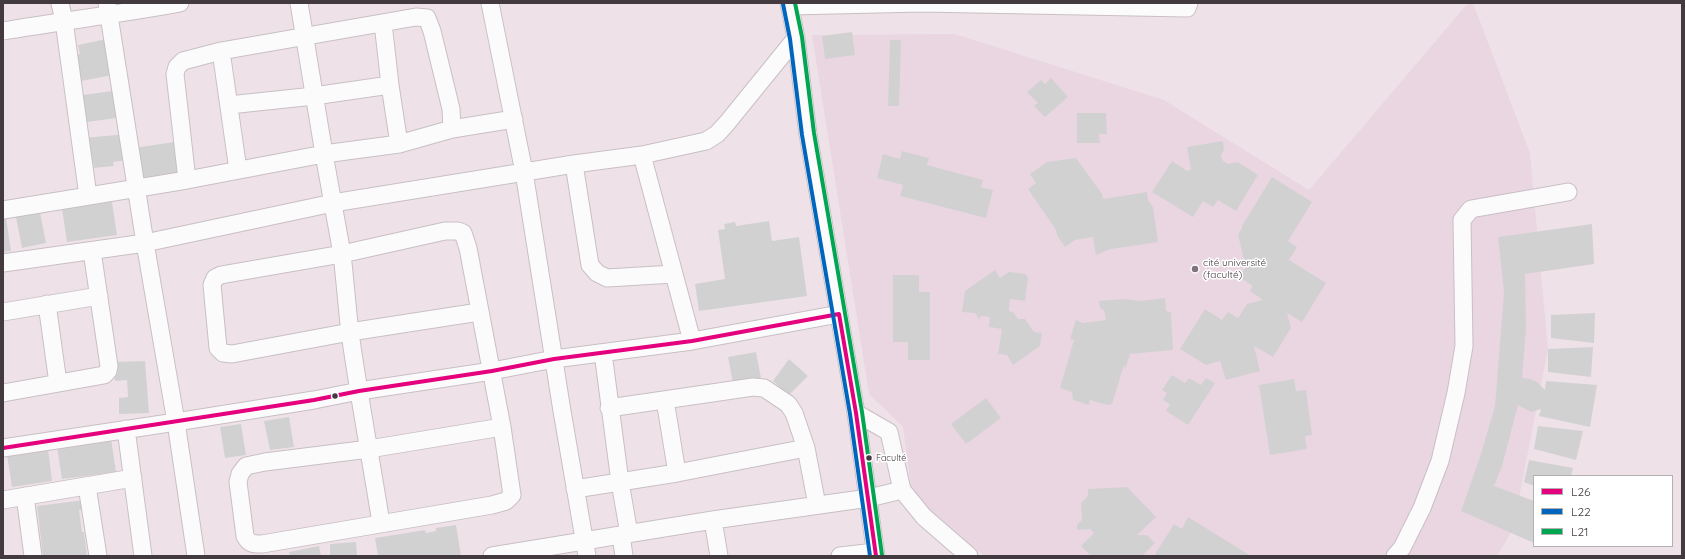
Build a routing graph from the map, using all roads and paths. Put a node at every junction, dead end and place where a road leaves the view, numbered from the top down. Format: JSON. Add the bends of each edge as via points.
{"nodes":[{"id":1,"x":60,"y":3,"type":"edge"},
{"id":2,"x":180,"y":3,"type":"edge"},
{"id":3,"x":299,"y":3,"type":"edge"},
{"id":4,"x":490,"y":3,"type":"edge"},
{"id":5,"x":922,"y":3,"type":"edge"},
{"id":6,"x":1189,"y":3,"type":"edge"},
{"id":7,"x":790,"y":5,"type":"edge"},
{"id":8,"x":110,"y":7,"type":"edge"},
{"id":9,"x":64,"y":21,"type":"junction"},
{"id":10,"x":383,"y":23,"type":"junction"},
{"id":11,"x":3,"y":31,"type":"edge"},
{"id":12,"x":304,"y":36,"type":"junction"},
{"id":13,"x":796,"y":38,"type":"junction"},
{"id":14,"x":221,"y":51,"type":"junction"},
{"id":15,"x":390,"y":85,"type":"junction"},
{"id":16,"x":314,"y":96,"type":"junction"},
{"id":17,"x":229,"y":105,"type":"junction"},
{"id":18,"x":514,"y":119,"type":"junction"},
{"id":19,"x":452,"y":129,"type":"junction"},
{"id":20,"x":399,"y":144,"type":"junction"},
{"id":21,"x":324,"y":154,"type":"junction"},
{"id":22,"x":642,"y":155,"type":"junction"},
{"id":23,"x":574,"y":164,"type":"junction"},
{"id":24,"x":238,"y":170,"type":"junction"},
{"id":25,"x":524,"y":172,"type":"junction"},
{"id":26,"x":187,"y":180,"type":"junction"},
{"id":27,"x":136,"y":188,"type":"junction"},
{"id":28,"x":1568,"y":192,"type":"dead end"},
{"id":29,"x":88,"y":196,"type":"junction"},
{"id":30,"x":333,"y":203,"type":"junction"},
{"id":31,"x":3,"y":210,"type":"edge"},
{"id":32,"x":145,"y":243,"type":"junction"},
{"id":33,"x":92,"y":250,"type":"junction"},
{"id":34,"x":342,"y":254,"type":"junction"},
{"id":35,"x":3,"y":263,"type":"edge"},
{"id":36,"x":674,"y":274,"type":"junction"},
{"id":37,"x":99,"y":296,"type":"junction"},
{"id":38,"x":47,"y":304,"type":"junction"},
{"id":39,"x":3,"y":312,"type":"edge"},
{"id":40,"x":479,"y":312,"type":"junction"},
{"id":41,"x":839,"y":314,"type":"junction"},
{"id":42,"x":350,"y":332,"type":"junction"},
{"id":43,"x":692,"y":341,"type":"junction"},
{"id":44,"x":603,"y":353,"type":"junction"},
{"id":45,"x":554,"y":359,"type":"junction"},
{"id":46,"x":492,"y":371,"type":"junction"},
{"id":47,"x":58,"y":383,"type":"junction"},
{"id":48,"x":359,"y":391,"type":"junction"},
{"id":49,"x":3,"y":392,"type":"edge"},
{"id":50,"x":665,"y":400,"type":"junction"},
{"id":51,"x":609,"y":408,"type":"junction"},
{"id":52,"x":856,"y":413,"type":"junction"},
{"id":53,"x":176,"y":422,"type":"junction"},
{"id":54,"x":502,"y":427,"type":"junction"},
{"id":55,"x":126,"y":429,"type":"junction"},
{"id":56,"x":3,"y":448,"type":"edge"},
{"id":57,"x":806,"y":448,"type":"junction"},
{"id":58,"x":369,"y":449,"type":"junction"},
{"id":59,"x":677,"y":473,"type":"junction"},
{"id":60,"x":132,"y":478,"type":"junction"},
{"id":61,"x":620,"y":482,"type":"junction"},
{"id":62,"x":87,"y":486,"type":"junction"},
{"id":63,"x":575,"y":489,"type":"junction"},
{"id":64,"x":902,"y":490,"type":"junction"},
{"id":65,"x":25,"y":496,"type":"junction"},
{"id":66,"x":869,"y":498,"type":"junction"},
{"id":67,"x":3,"y":500,"type":"edge"},
{"id":68,"x":817,"y":505,"type":"junction"},
{"id":69,"x":713,"y":520,"type":"junction"},
{"id":70,"x":381,"y":523,"type":"junction"},
{"id":71,"x":625,"y":535,"type":"junction"},
{"id":72,"x":586,"y":548,"type":"edge"},
{"id":73,"x":876,"y":554,"type":"edge"},
{"id":74,"x":33,"y":556,"type":"edge"},
{"id":75,"x":98,"y":556,"type":"edge"},
{"id":76,"x":144,"y":556,"type":"edge"},
{"id":77,"x":196,"y":556,"type":"edge"},
{"id":78,"x":492,"y":556,"type":"edge"},
{"id":79,"x":624,"y":556,"type":"edge"},
{"id":80,"x":719,"y":556,"type":"edge"},
{"id":81,"x":840,"y":556,"type":"edge"},
{"id":82,"x":969,"y":556,"type":"edge"},
{"id":83,"x":1395,"y":556,"type":"edge"}],
"edges":[{"from":1,"to":9,"type":"street"},
{"from":2,"to":8,"type":"street"},
{"from":3,"to":12,"type":"street"},
{"from":4,"to":18,"type":"street"},
{"from":5,"to":6,"type":"street","via":[[1187,8]]},
{"from":5,"to":7,"type":"street"},
{"from":7,"to":13,"type":"street"},
{"from":8,"to":9,"type":"street"},
{"from":8,"to":27,"type":"street"},
{"from":9,"to":11,"type":"street"},
{"from":9,"to":29,"type":"street"},
{"from":10,"to":12,"type":"street"},
{"from":10,"to":15,"type":"street"},
{"from":10,"to":19,"type":"street","via":[[420,16],[426,18],[432,31],[451,109]]},
{"from":12,"to":14,"type":"street"},
{"from":12,"to":16,"type":"street"},
{"from":13,"to":22,"type":"street","via":[[717,134],[696,144]]},
{"from":13,"to":41,"type":"street","via":[[808,134]]},
{"from":14,"to":17,"type":"street"},
{"from":14,"to":26,"type":"street","via":[[183,61],[175,74]]},
{"from":15,"to":16,"type":"street"},
{"from":15,"to":20,"type":"street"},
{"from":16,"to":17,"type":"street"},
{"from":16,"to":21,"type":"street"},
{"from":17,"to":24,"type":"street"},
{"from":18,"to":19,"type":"street"},
{"from":18,"to":25,"type":"street"},
{"from":19,"to":20,"type":"street"},
{"from":20,"to":21,"type":"street"},
{"from":21,"to":24,"type":"street"},
{"from":21,"to":30,"type":"street"},
{"from":22,"to":23,"type":"street"},
{"from":22,"to":36,"type":"street"},
{"from":23,"to":25,"type":"street"},
{"from":23,"to":36,"type":"street","via":[[590,265],[597,273],[606,278]]},
{"from":24,"to":26,"type":"street"},
{"from":25,"to":30,"type":"street"},
{"from":25,"to":45,"type":"street"},
{"from":26,"to":27,"type":"street"},
{"from":27,"to":29,"type":"street"},
{"from":27,"to":32,"type":"street"},
{"from":28,"to":83,"type":"street","via":[[1471,209],[1462,220],[1464,346],[1456,393],[1440,462],[1422,508],[1402,548]]},
{"from":29,"to":31,"type":"street"},
{"from":30,"to":32,"type":"street"},
{"from":30,"to":34,"type":"street"},
{"from":32,"to":33,"type":"street"},
{"from":32,"to":53,"type":"street"},
{"from":33,"to":35,"type":"street"},
{"from":33,"to":37,"type":"street"},
{"from":34,"to":40,"type":"street","via":[[445,232],[463,233]]},
{"from":34,"to":42,"type":"street"},
{"from":34,"to":42,"type":"street","via":[[215,278],[212,285],[218,348],[223,353],[232,354]]},
{"from":36,"to":43,"type":"street"},
{"from":37,"to":38,"type":"street"},
{"from":37,"to":47,"type":"street","via":[[108,371],[104,375]]},
{"from":38,"to":39,"type":"street"},
{"from":38,"to":47,"type":"street"},
{"from":40,"to":42,"type":"street"},
{"from":40,"to":46,"type":"street"},
{"from":41,"to":43,"type":"street"},
{"from":41,"to":52,"type":"street"},
{"from":42,"to":48,"type":"street"},
{"from":43,"to":44,"type":"street"},
{"from":44,"to":45,"type":"street"},
{"from":44,"to":51,"type":"street"},
{"from":45,"to":46,"type":"street"},
{"from":45,"to":63,"type":"street"},
{"from":46,"to":48,"type":"street"},
{"from":46,"to":54,"type":"street"},
{"from":47,"to":49,"type":"street"},
{"from":48,"to":53,"type":"street"},
{"from":48,"to":58,"type":"street"},
{"from":50,"to":51,"type":"street"},
{"from":50,"to":57,"type":"street","via":[[752,387],[764,388],[788,404],[794,413]]},
{"from":50,"to":59,"type":"street"},
{"from":51,"to":61,"type":"street"},
{"from":52,"to":64,"type":"street","via":[[889,432]]},
{"from":52,"to":66,"type":"street"},
{"from":53,"to":55,"type":"street"},
{"from":53,"to":77,"type":"street"},
{"from":54,"to":58,"type":"street"},
{"from":54,"to":70,"type":"street","via":[[512,490],[509,498],[492,505]]},
{"from":55,"to":56,"type":"street"},
{"from":55,"to":60,"type":"street"},
{"from":57,"to":59,"type":"street"},
{"from":57,"to":68,"type":"street"},
{"from":58,"to":70,"type":"street"},
{"from":58,"to":70,"type":"street","via":[[246,466],[238,482],[244,536],[247,542],[262,544]]},
{"from":59,"to":61,"type":"street"},
{"from":60,"to":62,"type":"street"},
{"from":60,"to":76,"type":"street"},
{"from":61,"to":63,"type":"street"},
{"from":61,"to":71,"type":"street"},
{"from":62,"to":65,"type":"street"},
{"from":62,"to":75,"type":"street"},
{"from":63,"to":72,"type":"street"},
{"from":64,"to":66,"type":"street"},
{"from":64,"to":82,"type":"street","via":[[924,518]]},
{"from":65,"to":67,"type":"street"},
{"from":65,"to":74,"type":"street"},
{"from":66,"to":68,"type":"street"},
{"from":66,"to":73,"type":"street"},
{"from":68,"to":69,"type":"street"},
{"from":69,"to":71,"type":"street"},
{"from":69,"to":80,"type":"street"},
{"from":71,"to":72,"type":"street"},
{"from":71,"to":79,"type":"street"},
{"from":72,"to":78,"type":"street"},
{"from":73,"to":81,"type":"street"}]}
